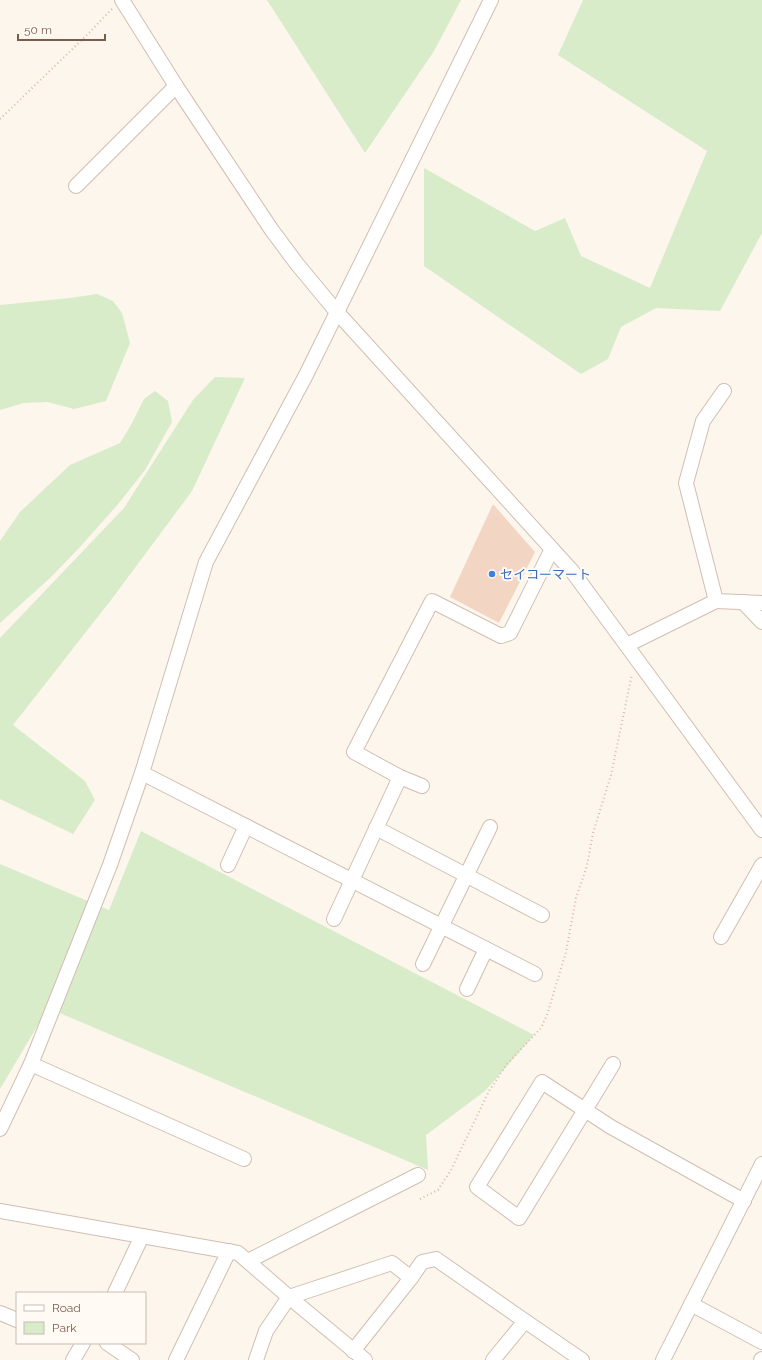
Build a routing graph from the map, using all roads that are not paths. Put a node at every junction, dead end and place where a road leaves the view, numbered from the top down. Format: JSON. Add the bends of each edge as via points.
{"nodes":[{"id":1,"x":491,"y":0,"type":"edge"},
{"id":2,"x":118,"y":3,"type":"edge"},
{"id":3,"x":176,"y":86,"type":"junction"},
{"id":4,"x":76,"y":186,"type":"dead end"},
{"id":5,"x":336,"y":311,"type":"junction"},
{"id":6,"x":724,"y":391,"type":"dead end"},
{"id":7,"x":552,"y":549,"type":"junction"},
{"id":8,"x":716,"y":601,"type":"junction"},
{"id":9,"x":742,"y":602,"type":"junction"},
{"id":10,"x":762,"y":603,"type":"edge"},
{"id":11,"x":762,"y":622,"type":"edge"},
{"id":12,"x":631,"y":651,"type":"junction"},
{"id":13,"x":142,"y":774,"type":"junction"},
{"id":14,"x":400,"y":777,"type":"junction"},
{"id":15,"x":422,"y":786,"type":"dead end"},
{"id":16,"x":246,"y":826,"type":"junction"},
{"id":17,"x":376,"y":828,"type":"junction"},
{"id":18,"x":490,"y":828,"type":"dead end"},
{"id":19,"x":762,"y":830,"type":"edge"},
{"id":20,"x":228,"y":865,"type":"dead end"},
{"id":21,"x":762,"y":865,"type":"edge"},
{"id":22,"x":467,"y":875,"type":"junction"},
{"id":23,"x":352,"y":880,"type":"junction"},
{"id":24,"x":542,"y":915,"type":"dead end"},
{"id":25,"x":334,"y":919,"type":"dead end"},
{"id":26,"x":442,"y":926,"type":"junction"},
{"id":27,"x":721,"y":937,"type":"dead end"},
{"id":28,"x":486,"y":949,"type":"junction"},
{"id":29,"x":422,"y":964,"type":"dead end"},
{"id":30,"x":535,"y":974,"type":"dead end"},
{"id":31,"x":467,"y":989,"type":"dead end"},
{"id":32,"x":31,"y":1064,"type":"junction"},
{"id":33,"x":613,"y":1064,"type":"dead end"},
{"id":34,"x":586,"y":1110,"type":"junction"},
{"id":35,"x":0,"y":1129,"type":"edge"},
{"id":36,"x":244,"y":1159,"type":"dead end"},
{"id":37,"x":762,"y":1164,"type":"edge"},
{"id":38,"x":418,"y":1175,"type":"dead end"},
{"id":39,"x":744,"y":1201,"type":"junction"},
{"id":40,"x":0,"y":1211,"type":"edge"},
{"id":41,"x":142,"y":1236,"type":"junction"},
{"id":42,"x":229,"y":1251,"type":"junction"},
{"id":43,"x":248,"y":1261,"type":"junction"},
{"id":44,"x":411,"y":1278,"type":"junction"},
{"id":45,"x":114,"y":1292,"type":"edge"},
{"id":46,"x":289,"y":1297,"type":"junction"},
{"id":47,"x":692,"y":1304,"type":"junction"},
{"id":48,"x":0,"y":1314,"type":"edge"},
{"id":49,"x":16,"y":1320,"type":"edge"},
{"id":50,"x":525,"y":1321,"type":"junction"},
{"id":51,"x":762,"y":1342,"type":"edge"},
{"id":52,"x":108,"y":1344,"type":"edge"},
{"id":53,"x":353,"y":1351,"type":"junction"},
{"id":54,"x":132,"y":1360,"type":"edge"},
{"id":55,"x":176,"y":1360,"type":"edge"},
{"id":56,"x":256,"y":1360,"type":"edge"},
{"id":57,"x":365,"y":1360,"type":"edge"},
{"id":58,"x":493,"y":1360,"type":"edge"},
{"id":59,"x":582,"y":1360,"type":"edge"},
{"id":60,"x":663,"y":1360,"type":"edge"}],
"edges":[{"from":1,"to":5,"type":"street"},
{"from":2,"to":3,"type":"street"},
{"from":3,"to":4,"type":"street"},
{"from":3,"to":5,"type":"street","via":[[271,229]]},
{"from":5,"to":7,"type":"street"},
{"from":5,"to":13,"type":"street","via":[[306,375],[206,562]]},
{"from":6,"to":8,"type":"street","via":[[703,421],[686,483]]},
{"from":7,"to":12,"type":"street","via":[[572,571]]},
{"from":7,"to":14,"type":"street","via":[[510,633],[501,636],[432,600],[354,752]]},
{"from":8,"to":9,"type":"street"},
{"from":8,"to":12,"type":"street"},
{"from":9,"to":10,"type":"street"},
{"from":9,"to":11,"type":"street"},
{"from":12,"to":19,"type":"street"},
{"from":13,"to":16,"type":"street"},
{"from":13,"to":32,"type":"street","via":[[110,865]]},
{"from":14,"to":15,"type":"street"},
{"from":14,"to":17,"type":"street"},
{"from":16,"to":20,"type":"street"},
{"from":16,"to":23,"type":"street"},
{"from":17,"to":22,"type":"street"},
{"from":17,"to":23,"type":"street"},
{"from":18,"to":22,"type":"street"},
{"from":21,"to":27,"type":"street"},
{"from":22,"to":24,"type":"street"},
{"from":22,"to":26,"type":"street"},
{"from":23,"to":25,"type":"street"},
{"from":23,"to":26,"type":"street"},
{"from":26,"to":28,"type":"street"},
{"from":26,"to":29,"type":"street"},
{"from":28,"to":30,"type":"street"},
{"from":28,"to":31,"type":"street"},
{"from":32,"to":35,"type":"street"},
{"from":32,"to":36,"type":"street"},
{"from":33,"to":34,"type":"street"},
{"from":34,"to":34,"type":"street","via":[[542,1082],[477,1187],[519,1218]]},
{"from":34,"to":39,"type":"street","via":[[611,1127]]},
{"from":37,"to":39,"type":"street"},
{"from":38,"to":43,"type":"street"},
{"from":39,"to":47,"type":"street"},
{"from":40,"to":41,"type":"street"},
{"from":41,"to":42,"type":"street"},
{"from":41,"to":45,"type":"street"},
{"from":42,"to":43,"type":"street","via":[[238,1253]]},
{"from":42,"to":55,"type":"street"},
{"from":43,"to":46,"type":"street"},
{"from":44,"to":46,"type":"street","via":[[392,1263]]},
{"from":44,"to":50,"type":"street","via":[[422,1262],[436,1259]]},
{"from":44,"to":53,"type":"street"},
{"from":46,"to":53,"type":"street"},
{"from":46,"to":56,"type":"street","via":[[266,1331]]},
{"from":47,"to":51,"type":"street"},
{"from":47,"to":60,"type":"street"},
{"from":48,"to":49,"type":"street"},
{"from":50,"to":58,"type":"street"},
{"from":50,"to":59,"type":"street"},
{"from":52,"to":54,"type":"street"},
{"from":53,"to":57,"type":"street"}]}
